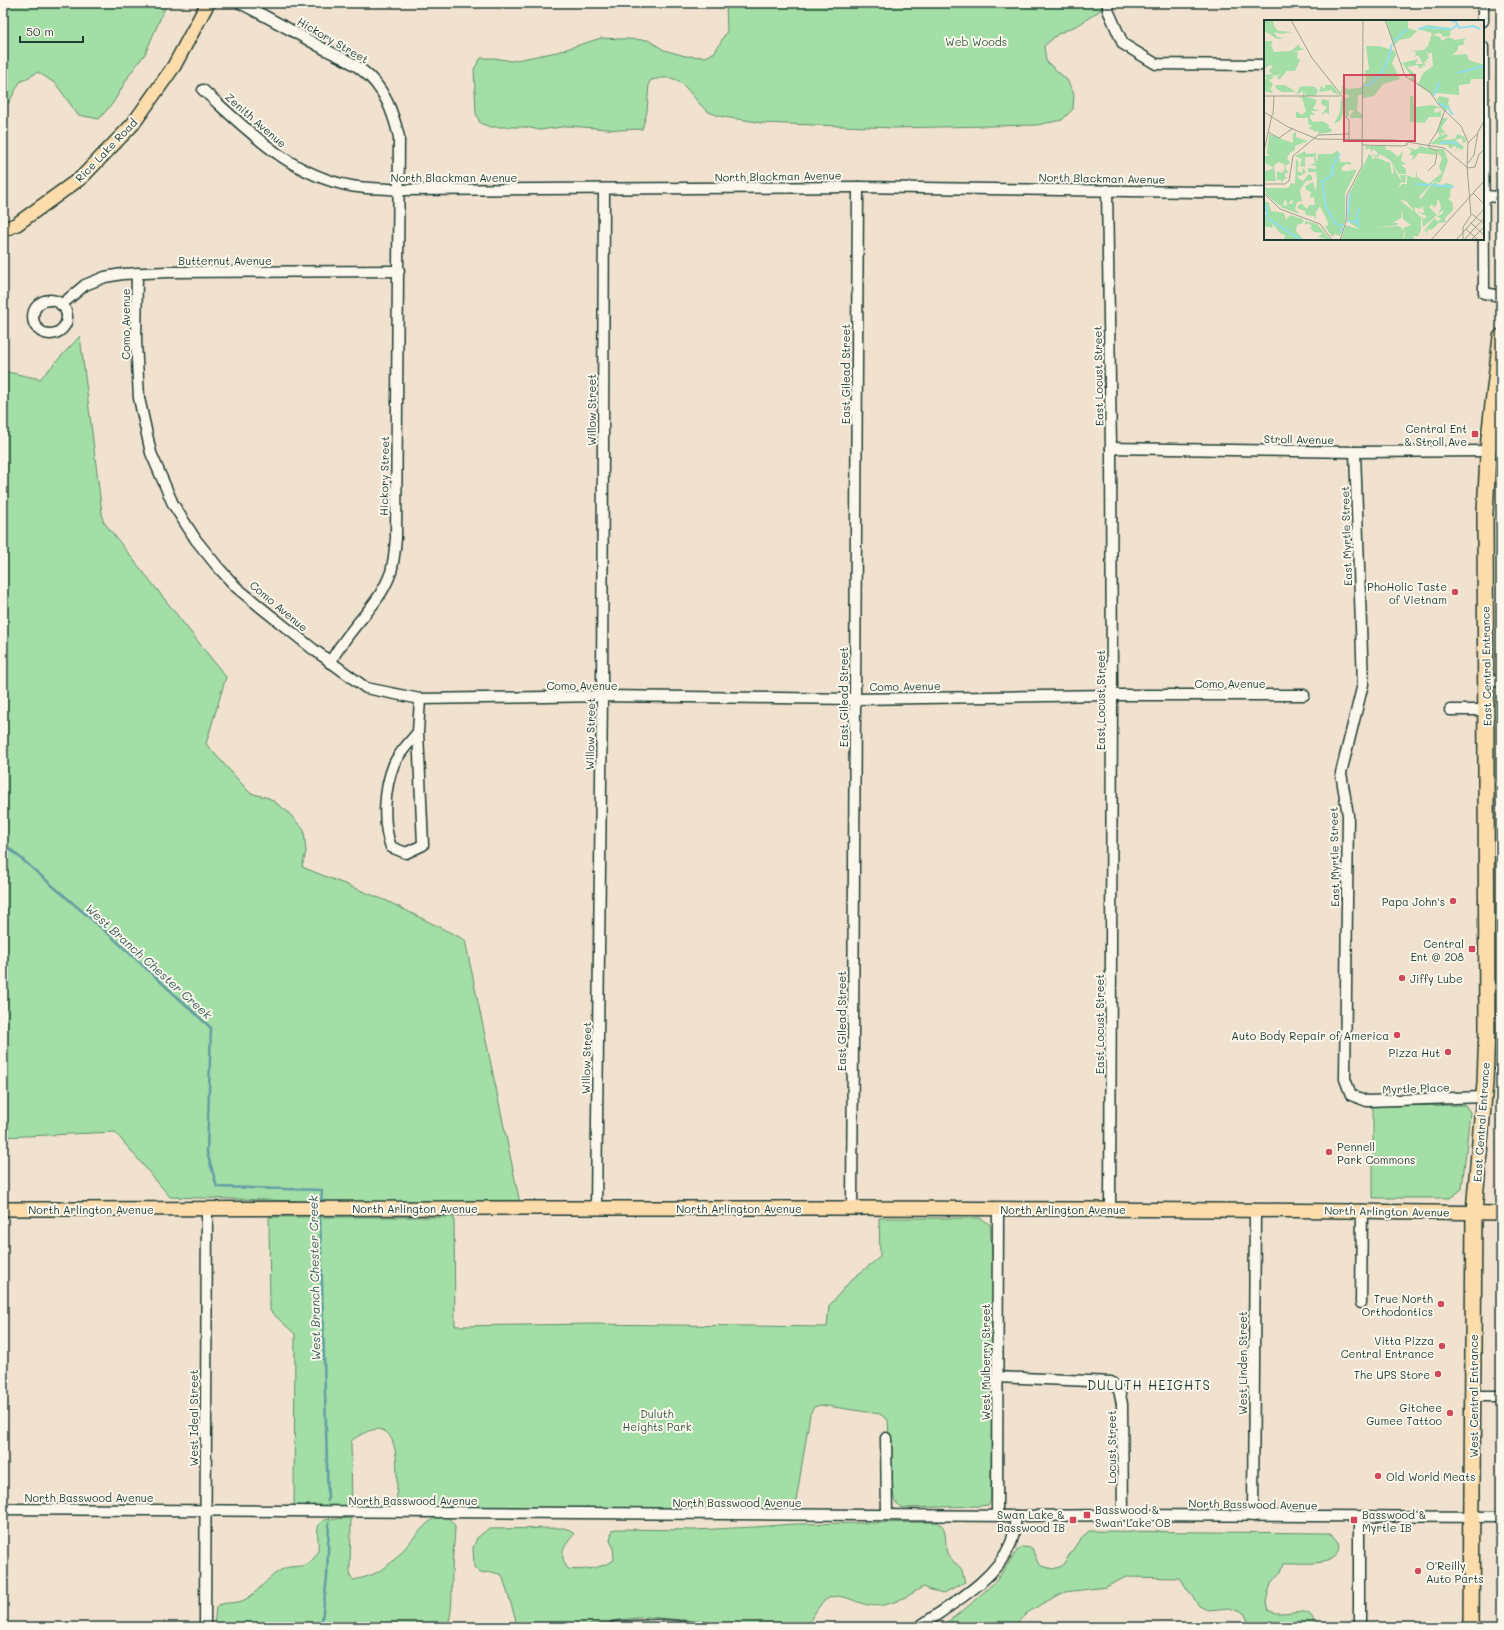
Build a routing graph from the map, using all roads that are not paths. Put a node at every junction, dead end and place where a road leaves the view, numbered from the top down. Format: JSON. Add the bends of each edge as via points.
{"nodes":[{"id":1,"x":208,"y":3,"type":"edge"},
{"id":2,"x":240,"y":3,"type":"edge"},
{"id":3,"x":1108,"y":3,"type":"edge"},
{"id":4,"x":1483,"y":3,"type":"edge"},
{"id":5,"x":1483,"y":20,"type":"edge"},
{"id":6,"x":1264,"y":65,"type":"edge"},
{"id":7,"x":203,"y":90,"type":"dead end"},
{"id":8,"x":294,"y":166,"type":"joint"},
{"id":9,"x":858,"y":187,"type":"junction"},
{"id":10,"x":604,"y":189,"type":"junction"},
{"id":11,"x":400,"y":190,"type":"junction"},
{"id":12,"x":1107,"y":190,"type":"junction"},
{"id":13,"x":1264,"y":193,"type":"edge"},
{"id":14,"x":1484,"y":196,"type":"edge"},
{"id":15,"x":1501,"y":197,"type":"edge"},
{"id":16,"x":3,"y":230,"type":"edge"},
{"id":17,"x":399,"y":271,"type":"junction"},
{"id":18,"x":137,"y":273,"type":"junction"},
{"id":19,"x":1501,"y":296,"type":"edge"},
{"id":20,"x":61,"y":305,"type":"dead end"},
{"id":21,"x":1501,"y":337,"type":"edge"},
{"id":22,"x":1111,"y":448,"type":"junction"},
{"id":23,"x":1487,"y":451,"type":"junction"},
{"id":24,"x":1355,"y":452,"type":"junction"},
{"id":25,"x":330,"y":663,"type":"junction"},
{"id":26,"x":1494,"y":681,"type":"edge"},
{"id":27,"x":1112,"y":695,"type":"junction"},
{"id":28,"x":1304,"y":695,"type":"dead end"},
{"id":29,"x":602,"y":696,"type":"junction"},
{"id":30,"x":420,"y":699,"type":"junction"},
{"id":31,"x":855,"y":699,"type":"junction"},
{"id":32,"x":1450,"y":710,"type":"dead end"},
{"id":33,"x":1486,"y":710,"type":"junction"},
{"id":34,"x":418,"y":732,"type":"junction"},
{"id":35,"x":1350,"y":1095,"type":"joint"},
{"id":36,"x":1484,"y":1097,"type":"junction"},
{"id":37,"x":207,"y":1208,"type":"junction"},
{"id":38,"x":596,"y":1208,"type":"junction"},
{"id":39,"x":852,"y":1208,"type":"junction"},
{"id":40,"x":3,"y":1209,"type":"edge"},
{"id":41,"x":998,"y":1209,"type":"junction"},
{"id":42,"x":1110,"y":1209,"type":"junction"},
{"id":43,"x":1256,"y":1210,"type":"junction"},
{"id":44,"x":1362,"y":1210,"type":"junction"},
{"id":45,"x":1474,"y":1212,"type":"junction"},
{"id":46,"x":1501,"y":1212,"type":"edge"},
{"id":47,"x":1361,"y":1303,"type":"dead end"},
{"id":48,"x":997,"y":1377,"type":"junction"},
{"id":49,"x":1473,"y":1396,"type":"junction"},
{"id":50,"x":1501,"y":1396,"type":"edge"},
{"id":51,"x":886,"y":1438,"type":"dead end"},
{"id":52,"x":3,"y":1509,"type":"edge"},
{"id":53,"x":204,"y":1510,"type":"junction"},
{"id":54,"x":887,"y":1515,"type":"junction"},
{"id":55,"x":997,"y":1515,"type":"junction"},
{"id":56,"x":1123,"y":1515,"type":"junction"},
{"id":57,"x":1016,"y":1516,"type":"junction"},
{"id":58,"x":1253,"y":1516,"type":"junction"},
{"id":59,"x":1359,"y":1517,"type":"junction"},
{"id":60,"x":1472,"y":1517,"type":"junction"},
{"id":61,"x":1501,"y":1517,"type":"edge"},
{"id":62,"x":205,"y":1627,"type":"edge"},
{"id":63,"x":615,"y":1627,"type":"edge"},
{"id":64,"x":687,"y":1627,"type":"edge"},
{"id":65,"x":919,"y":1627,"type":"edge"},
{"id":66,"x":1359,"y":1627,"type":"edge"},
{"id":67,"x":1471,"y":1627,"type":"edge"}],
"edges":[{"from":1,"to":16,"type":"main road","name":"Rice Lake Road","via":[[174,66],[134,124],[82,177],[17,224]]},
{"from":2,"to":11,"type":"street","name":"Hickory Street","via":[[363,70],[374,82],[391,108],[399,136]]},
{"from":3,"to":6,"type":"street","via":[[1108,10],[1122,44],[1156,64]]},
{"from":4,"to":5,"type":"street"},
{"from":7,"to":8,"type":"street","name":"Zenith Avenue","via":[[265,146]]},
{"from":8,"to":11,"type":"street","name":"North Blackman Avenue","via":[[350,186]]},
{"from":9,"to":10,"type":"street","name":"North Blackman Avenue"},
{"from":9,"to":12,"type":"street","name":"North Blackman Avenue"},
{"from":9,"to":31,"type":"street","name":"East Gilead Street"},
{"from":10,"to":11,"type":"street","name":"North Blackman Avenue"},
{"from":10,"to":29,"type":"street","name":"Willow Street"},
{"from":11,"to":17,"type":"street","name":"Hickory Street"},
{"from":12,"to":13,"type":"street","name":"North Blackman Avenue"},
{"from":12,"to":22,"type":"street","name":"East Locust Street"},
{"from":14,"to":15,"type":"street"},
{"from":14,"to":19,"type":"street","via":[[1484,293]]},
{"from":17,"to":18,"type":"street","name":"Butternut Avenue"},
{"from":17,"to":25,"type":"street","name":"Hickory Street","via":[[394,559],[376,603],[342,644]]},
{"from":18,"to":20,"type":"street","name":"Butternut Avenue","via":[[105,277],[85,285]]},
{"from":18,"to":25,"type":"street","name":"Como Avenue","via":[[136,341],[139,398],[151,453],[173,504],[196,540],[226,576]]},
{"from":21,"to":23,"type":"highway","name":"East Central Entrance"},
{"from":22,"to":24,"type":"street","name":"Stroll Avenue"},
{"from":22,"to":27,"type":"street","name":"East Locust Street"},
{"from":23,"to":24,"type":"street","name":"Stroll Avenue"},
{"from":23,"to":26,"type":"highway","name":"East Central Entrance","via":[[1485,513]]},
{"from":24,"to":35,"type":"street","name":"East Myrtle Street","via":[[1363,684],[1341,773],[1348,815],[1345,1078]]},
{"from":25,"to":30,"type":"street","name":"Como Avenue","via":[[366,688]]},
{"from":26,"to":33,"type":"highway","name":"East Central Entrance"},
{"from":27,"to":28,"type":"street","name":"Como Avenue"},
{"from":27,"to":31,"type":"street","name":"Como Avenue"},
{"from":27,"to":42,"type":"street","name":"East Locust Street"},
{"from":29,"to":30,"type":"street","name":"Como Avenue"},
{"from":29,"to":31,"type":"street","name":"Como Avenue"},
{"from":29,"to":38,"type":"street","name":"Willow Street"},
{"from":30,"to":34,"type":"street"},
{"from":31,"to":39,"type":"street","name":"East Gilead Street"},
{"from":32,"to":33,"type":"street"},
{"from":33,"to":36,"type":"highway","name":"East Central Entrance","via":[[1487,1028]]},
{"from":34,"to":34,"type":"street","via":[[423,845],[406,853],[391,847],[387,837],[385,792],[394,763]]},
{"from":35,"to":36,"type":"street","name":"Myrtle Place","via":[[1366,1101]]},
{"from":36,"to":45,"type":"highway","name":"East Central Entrance"},
{"from":37,"to":38,"type":"main road","name":"North Arlington Avenue"},
{"from":37,"to":40,"type":"main road","name":"North Arlington Avenue"},
{"from":37,"to":53,"type":"street","name":"West Ideal Street"},
{"from":38,"to":39,"type":"main road","name":"North Arlington Avenue"},
{"from":39,"to":41,"type":"main road","name":"North Arlington Avenue"},
{"from":41,"to":42,"type":"main road","name":"North Arlington Avenue"},
{"from":41,"to":48,"type":"street","name":"West Mulberry Street"},
{"from":42,"to":43,"type":"main road","name":"North Arlington Avenue"},
{"from":43,"to":44,"type":"main road","name":"North Arlington Avenue"},
{"from":43,"to":58,"type":"street","name":"West Linden Street"},
{"from":44,"to":45,"type":"main road","name":"North Arlington Avenue"},
{"from":44,"to":47,"type":"street"},
{"from":45,"to":46,"type":"main road","name":"North Arlington Avenue"},
{"from":45,"to":49,"type":"highway","name":"West Central Entrance"},
{"from":48,"to":55,"type":"street","name":"West Mulberry Street"},
{"from":48,"to":56,"type":"street","name":"Locust Street","via":[[1111,1382],[1119,1390],[1122,1404]]},
{"from":49,"to":50,"type":"street"},
{"from":49,"to":60,"type":"highway","name":"West Central Entrance"},
{"from":51,"to":54,"type":"street"},
{"from":52,"to":53,"type":"street","name":"North Basswood Avenue"},
{"from":53,"to":54,"type":"street","name":"North Basswood Avenue"},
{"from":53,"to":62,"type":"street","name":"West Ideal Street"},
{"from":54,"to":55,"type":"street","name":"North Basswood Avenue"},
{"from":55,"to":57,"type":"street","name":"North Basswood Avenue"},
{"from":56,"to":57,"type":"street","name":"North Basswood Avenue"},
{"from":56,"to":58,"type":"street","name":"North Basswood Avenue"},
{"from":57,"to":65,"type":"street","via":[[1012,1542],[998,1567]]},
{"from":58,"to":59,"type":"street","name":"North Basswood Avenue"},
{"from":59,"to":60,"type":"street","name":"North Basswood Avenue"},
{"from":59,"to":66,"type":"street"},
{"from":60,"to":61,"type":"street","name":"North Basswood Avenue"},
{"from":60,"to":67,"type":"highway","name":"West Central Entrance"},
{"from":63,"to":64,"type":"street"}]}
